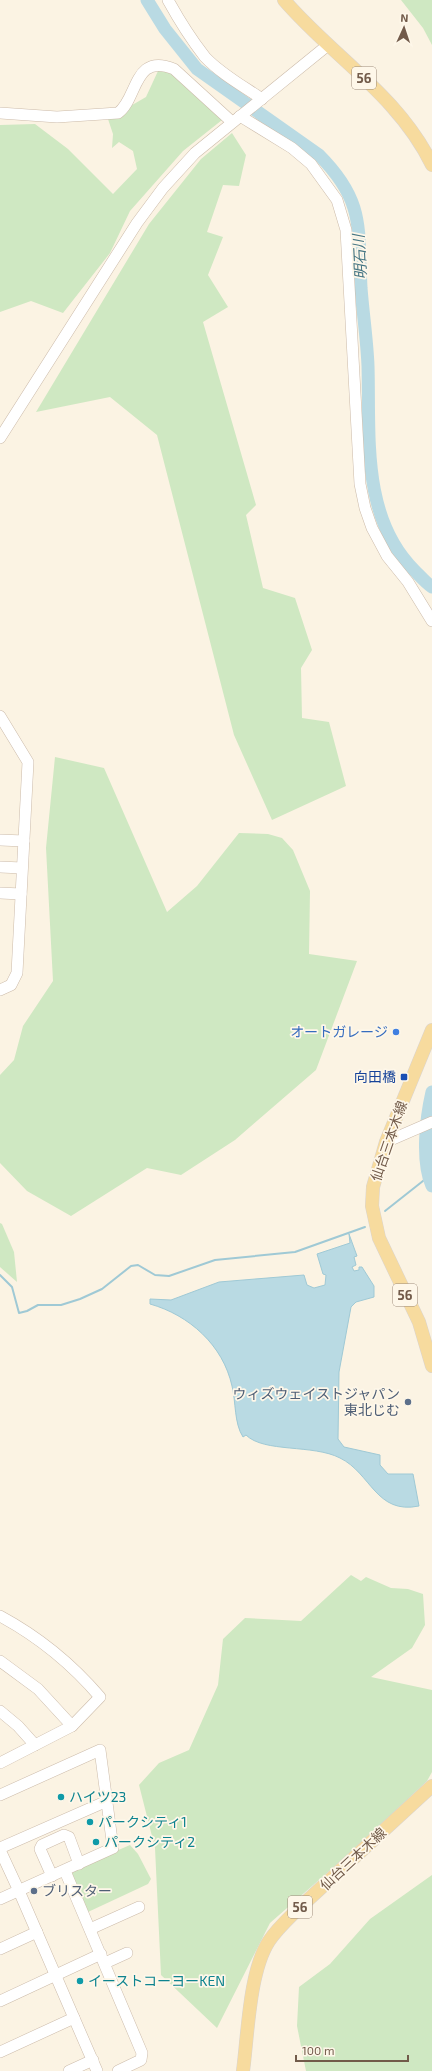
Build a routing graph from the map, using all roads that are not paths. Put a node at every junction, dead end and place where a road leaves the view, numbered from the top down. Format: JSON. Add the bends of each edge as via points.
{"nodes":[{"id":1,"x":168,"y":0,"type":"edge"},
{"id":2,"x":284,"y":0,"type":"edge"},
{"id":3,"x":328,"y":45,"type":"junction"},
{"id":4,"x":261,"y":100,"type":"junction"},
{"id":5,"x":0,"y":113,"type":"edge"},
{"id":6,"x":238,"y":117,"type":"junction"},
{"id":7,"x":432,"y":165,"type":"edge"},
{"id":8,"x":0,"y":438,"type":"edge"},
{"id":9,"x":432,"y":621,"type":"edge"},
{"id":10,"x":0,"y":716,"type":"edge"},
{"id":11,"x":0,"y":840,"type":"edge"},
{"id":12,"x":24,"y":841,"type":"junction"},
{"id":13,"x":0,"y":867,"type":"edge"},
{"id":14,"x":22,"y":868,"type":"junction"},
{"id":15,"x":0,"y":893,"type":"edge"},
{"id":16,"x":21,"y":894,"type":"junction"},
{"id":17,"x":0,"y":990,"type":"edge"},
{"id":18,"x":432,"y":1030,"type":"edge"},
{"id":19,"x":432,"y":1122,"type":"edge"},
{"id":20,"x":386,"y":1142,"type":"junction"},
{"id":21,"x":432,"y":1366,"type":"edge"},
{"id":22,"x":0,"y":1616,"type":"edge"},
{"id":23,"x":0,"y":1661,"type":"edge"},
{"id":24,"x":0,"y":1711,"type":"edge"},
{"id":25,"x":72,"y":1726,"type":"junction"},
{"id":26,"x":35,"y":1745,"type":"junction"},
{"id":27,"x":0,"y":1763,"type":"edge"},
{"id":28,"x":432,"y":1786,"type":"edge"},
{"id":29,"x":0,"y":1795,"type":"edge"},
{"id":30,"x":107,"y":1801,"type":"junction"},
{"id":31,"x":0,"y":1849,"type":"edge"},
{"id":32,"x":79,"y":1864,"type":"junction"},
{"id":33,"x":65,"y":1871,"type":"junction"},
{"id":34,"x":52,"y":1876,"type":"junction"},
{"id":35,"x":20,"y":1890,"type":"junction"},
{"id":36,"x":0,"y":1899,"type":"edge"},
{"id":37,"x":139,"y":1907,"type":"dead end"},
{"id":38,"x":90,"y":1929,"type":"junction"},
{"id":39,"x":37,"y":1932,"type":"junction"},
{"id":40,"x":0,"y":1949,"type":"edge"},
{"id":41,"x":127,"y":1953,"type":"dead end"},
{"id":42,"x":103,"y":1959,"type":"junction"},
{"id":43,"x":56,"y":1975,"type":"junction"},
{"id":44,"x":0,"y":2001,"type":"edge"},
{"id":45,"x":74,"y":2018,"type":"junction"},
{"id":46,"x":0,"y":2052,"type":"edge"},
{"id":47,"x":93,"y":2060,"type":"junction"},
{"id":48,"x":69,"y":2071,"type":"edge"},
{"id":49,"x":97,"y":2071,"type":"edge"},
{"id":50,"x":118,"y":2071,"type":"edge"},
{"id":51,"x":243,"y":2071,"type":"edge"}],
"edges":[{"from":1,"to":4,"type":"street","via":[[206,57]]},
{"from":2,"to":3,"type":"main road","number":"56"},
{"from":3,"to":4,"type":"street"},
{"from":3,"to":7,"type":"main road","number":"56","via":[[372,85],[406,121],[423,145]]},
{"from":4,"to":6,"type":"street"},
{"from":5,"to":6,"type":"street","via":[[57,117],[118,113],[124,108],[138,78],[146,70],[164,66],[174,69]]},
{"from":6,"to":8,"type":"street","via":[[182,166],[147,208]]},
{"from":6,"to":9,"type":"street","via":[[292,148],[312,164],[337,200],[346,230],[360,484],[365,508],[387,556],[408,582]]},
{"from":10,"to":12,"type":"street","via":[[28,762]]},
{"from":11,"to":12,"type":"street"},
{"from":12,"to":14,"type":"street"},
{"from":13,"to":14,"type":"street"},
{"from":14,"to":16,"type":"street"},
{"from":15,"to":16,"type":"street"},
{"from":16,"to":17,"type":"street","via":[[17,973],[11,985]]},
{"from":18,"to":20,"type":"main road","name":"仙台三本木線","number":"56"},
{"from":19,"to":20,"type":"street"},
{"from":20,"to":21,"type":"main road","name":"仙台三本木線","number":"56","via":[[373,1187],[375,1225],[419,1322]]},
{"from":22,"to":25,"type":"street","via":[[52,1649],[78,1672],[100,1697]]},
{"from":23,"to":25,"type":"street","via":[[38,1689]]},
{"from":24,"to":26,"type":"street"},
{"from":25,"to":26,"type":"street"},
{"from":26,"to":27,"type":"street"},
{"from":28,"to":51,"type":"main road","name":"仙台三本木線","number":"56","via":[[298,1909],[268,1942],[256,1974]]},
{"from":29,"to":30,"type":"street","via":[[100,1750]]},
{"from":30,"to":31,"type":"street"},
{"from":30,"to":32,"type":"street","via":[[114,1848]]},
{"from":31,"to":35,"type":"street"},
{"from":32,"to":33,"type":"street"},
{"from":32,"to":34,"type":"street","via":[[69,1837],[64,1835],[42,1845],[40,1849]]},
{"from":33,"to":34,"type":"street"},
{"from":33,"to":38,"type":"street"},
{"from":34,"to":35,"type":"street"},
{"from":35,"to":36,"type":"street"},
{"from":35,"to":39,"type":"street"},
{"from":37,"to":38,"type":"street"},
{"from":38,"to":42,"type":"street"},
{"from":39,"to":40,"type":"street"},
{"from":39,"to":43,"type":"street"},
{"from":41,"to":42,"type":"street"},
{"from":42,"to":43,"type":"street"},
{"from":42,"to":50,"type":"street","via":[[142,2052],[141,2060]]},
{"from":43,"to":44,"type":"street"},
{"from":43,"to":45,"type":"street"},
{"from":45,"to":46,"type":"street"},
{"from":45,"to":47,"type":"street"},
{"from":47,"to":48,"type":"street"},
{"from":47,"to":49,"type":"street"}]}
